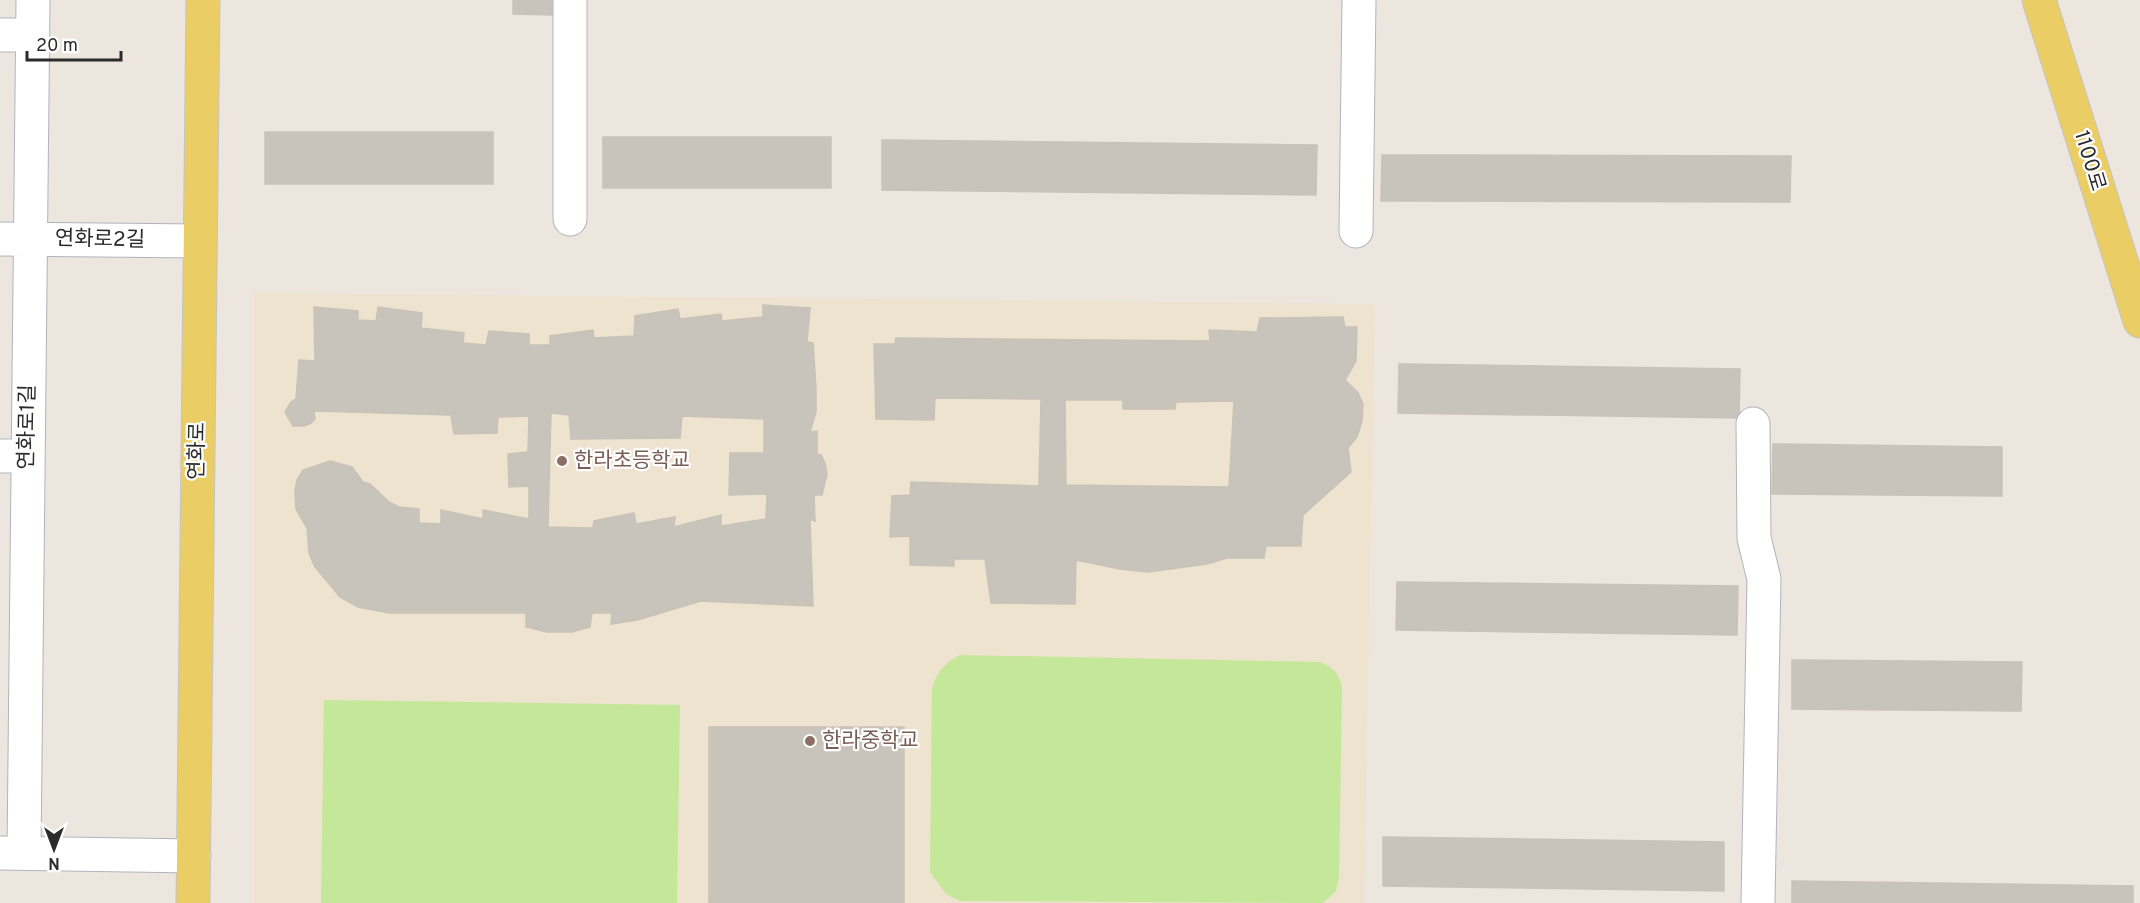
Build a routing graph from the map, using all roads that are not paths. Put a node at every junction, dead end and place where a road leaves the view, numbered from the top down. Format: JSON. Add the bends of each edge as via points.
{"nodes":[{"id":1,"x":33,"y":0,"type":"edge"},
{"id":2,"x":203,"y":0,"type":"edge"},
{"id":3,"x":570,"y":0,"type":"edge"},
{"id":4,"x":1359,"y":0,"type":"edge"},
{"id":5,"x":2039,"y":0,"type":"edge"},
{"id":6,"x":0,"y":35,"type":"edge"},
{"id":7,"x":32,"y":35,"type":"junction"},
{"id":8,"x":570,"y":219,"type":"dead end"},
{"id":9,"x":1356,"y":231,"type":"dead end"},
{"id":10,"x":15,"y":240,"type":"edge"},
{"id":11,"x":200,"y":241,"type":"junction"},
{"id":12,"x":2140,"y":321,"type":"edge"},
{"id":13,"x":1753,"y":424,"type":"dead end"},
{"id":14,"x":14,"y":456,"type":"edge"},
{"id":15,"x":13,"y":652,"type":"edge"},
{"id":16,"x":12,"y":853,"type":"edge"},
{"id":17,"x":194,"y":856,"type":"junction"},
{"id":18,"x":193,"y":903,"type":"edge"},
{"id":19,"x":1758,"y":903,"type":"edge"}],
"edges":[{"from":1,"to":7,"type":"street","name":"연화로1길"},
{"from":2,"to":11,"type":"main road","name":"연화로"},
{"from":3,"to":8,"type":"street"},
{"from":4,"to":9,"type":"street"},
{"from":5,"to":12,"type":"main road","name":"1100로"},
{"from":6,"to":7,"type":"street"},
{"from":7,"to":10,"type":"street","name":"연화로1길"},
{"from":10,"to":11,"type":"street","name":"연화로2길"},
{"from":10,"to":14,"type":"street","name":"연화로1길"},
{"from":11,"to":17,"type":"main road","name":"연화로"},
{"from":13,"to":19,"type":"street","via":[[1754,538],[1764,579]]},
{"from":14,"to":15,"type":"street","name":"연화로1길"},
{"from":15,"to":16,"type":"street","name":"연화로1길"},
{"from":16,"to":17,"type":"street","name":"연화로1길"},
{"from":17,"to":18,"type":"main road","name":"연화로"}]}
